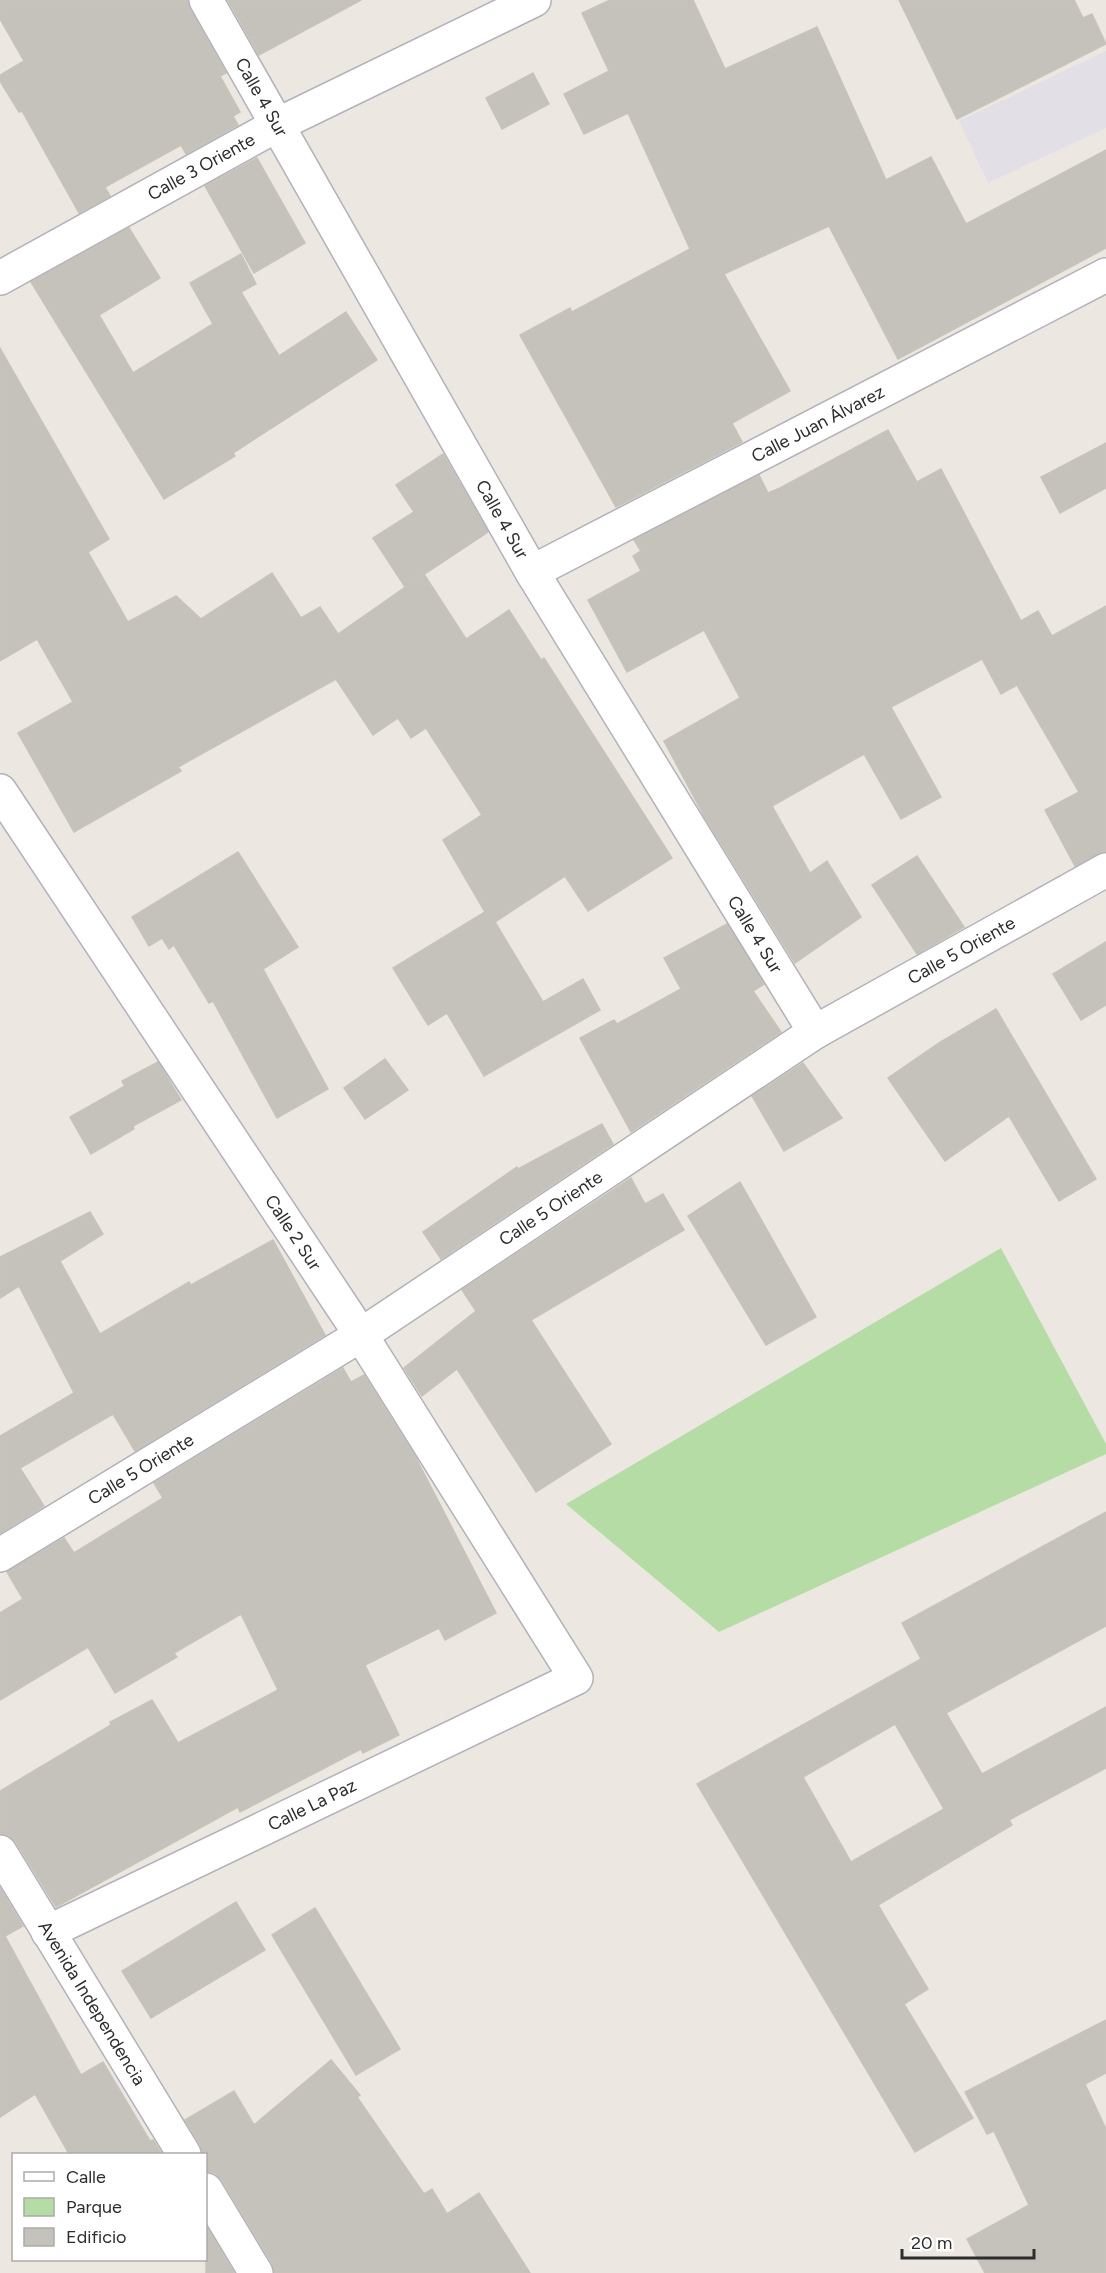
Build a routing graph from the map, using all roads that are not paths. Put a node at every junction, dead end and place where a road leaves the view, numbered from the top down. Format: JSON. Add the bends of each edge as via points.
{"nodes":[{"id":1,"x":206,"y":0,"type":"edge"},
{"id":2,"x":534,"y":0,"type":"edge"},
{"id":3,"x":277,"y":125,"type":"junction"},
{"id":4,"x":1106,"y":275,"type":"edge"},
{"id":5,"x":0,"y":278,"type":"edge"},
{"id":6,"x":532,"y":572,"type":"junction"},
{"id":7,"x":0,"y":791,"type":"edge"},
{"id":8,"x":1106,"y":870,"type":"edge"},
{"id":9,"x":814,"y":1032,"type":"junction"},
{"id":10,"x":361,"y":1335,"type":"junction"},
{"id":11,"x":0,"y":1555,"type":"edge"},
{"id":12,"x":576,"y":1678,"type":"joint"},
{"id":13,"x":0,"y":1852,"type":"edge"},
{"id":14,"x":48,"y":1932,"type":"junction"},
{"id":15,"x":183,"y":2153,"type":"edge"},
{"id":16,"x":207,"y":2192,"type":"edge"},
{"id":17,"x":256,"y":2273,"type":"edge"}],
"edges":[{"from":1,"to":3,"type":"street","name":"Calle 4 Sur"},
{"from":2,"to":3,"type":"street","name":"Calle 3 Oriente"},
{"from":3,"to":5,"type":"street","name":"Calle 3 Oriente"},
{"from":3,"to":6,"type":"street","name":"Calle 4 Sur"},
{"from":4,"to":6,"type":"street","name":"Calle Juan Álvarez"},
{"from":6,"to":9,"type":"street","name":"Calle 4 Sur"},
{"from":7,"to":10,"type":"street","name":"Calle 2 Sur"},
{"from":8,"to":9,"type":"street","name":"Calle 5 Oriente"},
{"from":9,"to":10,"type":"street","name":"Calle 5 Oriente"},
{"from":10,"to":11,"type":"street","name":"Calle 5 Oriente"},
{"from":10,"to":12,"type":"street","name":"Calle 2 Sur"},
{"from":12,"to":14,"type":"street","name":"Calle La Paz"},
{"from":13,"to":14,"type":"street","name":"Avenida Independencia"},
{"from":14,"to":15,"type":"street","name":"Avenida Independencia"},
{"from":16,"to":17,"type":"street"}]}
